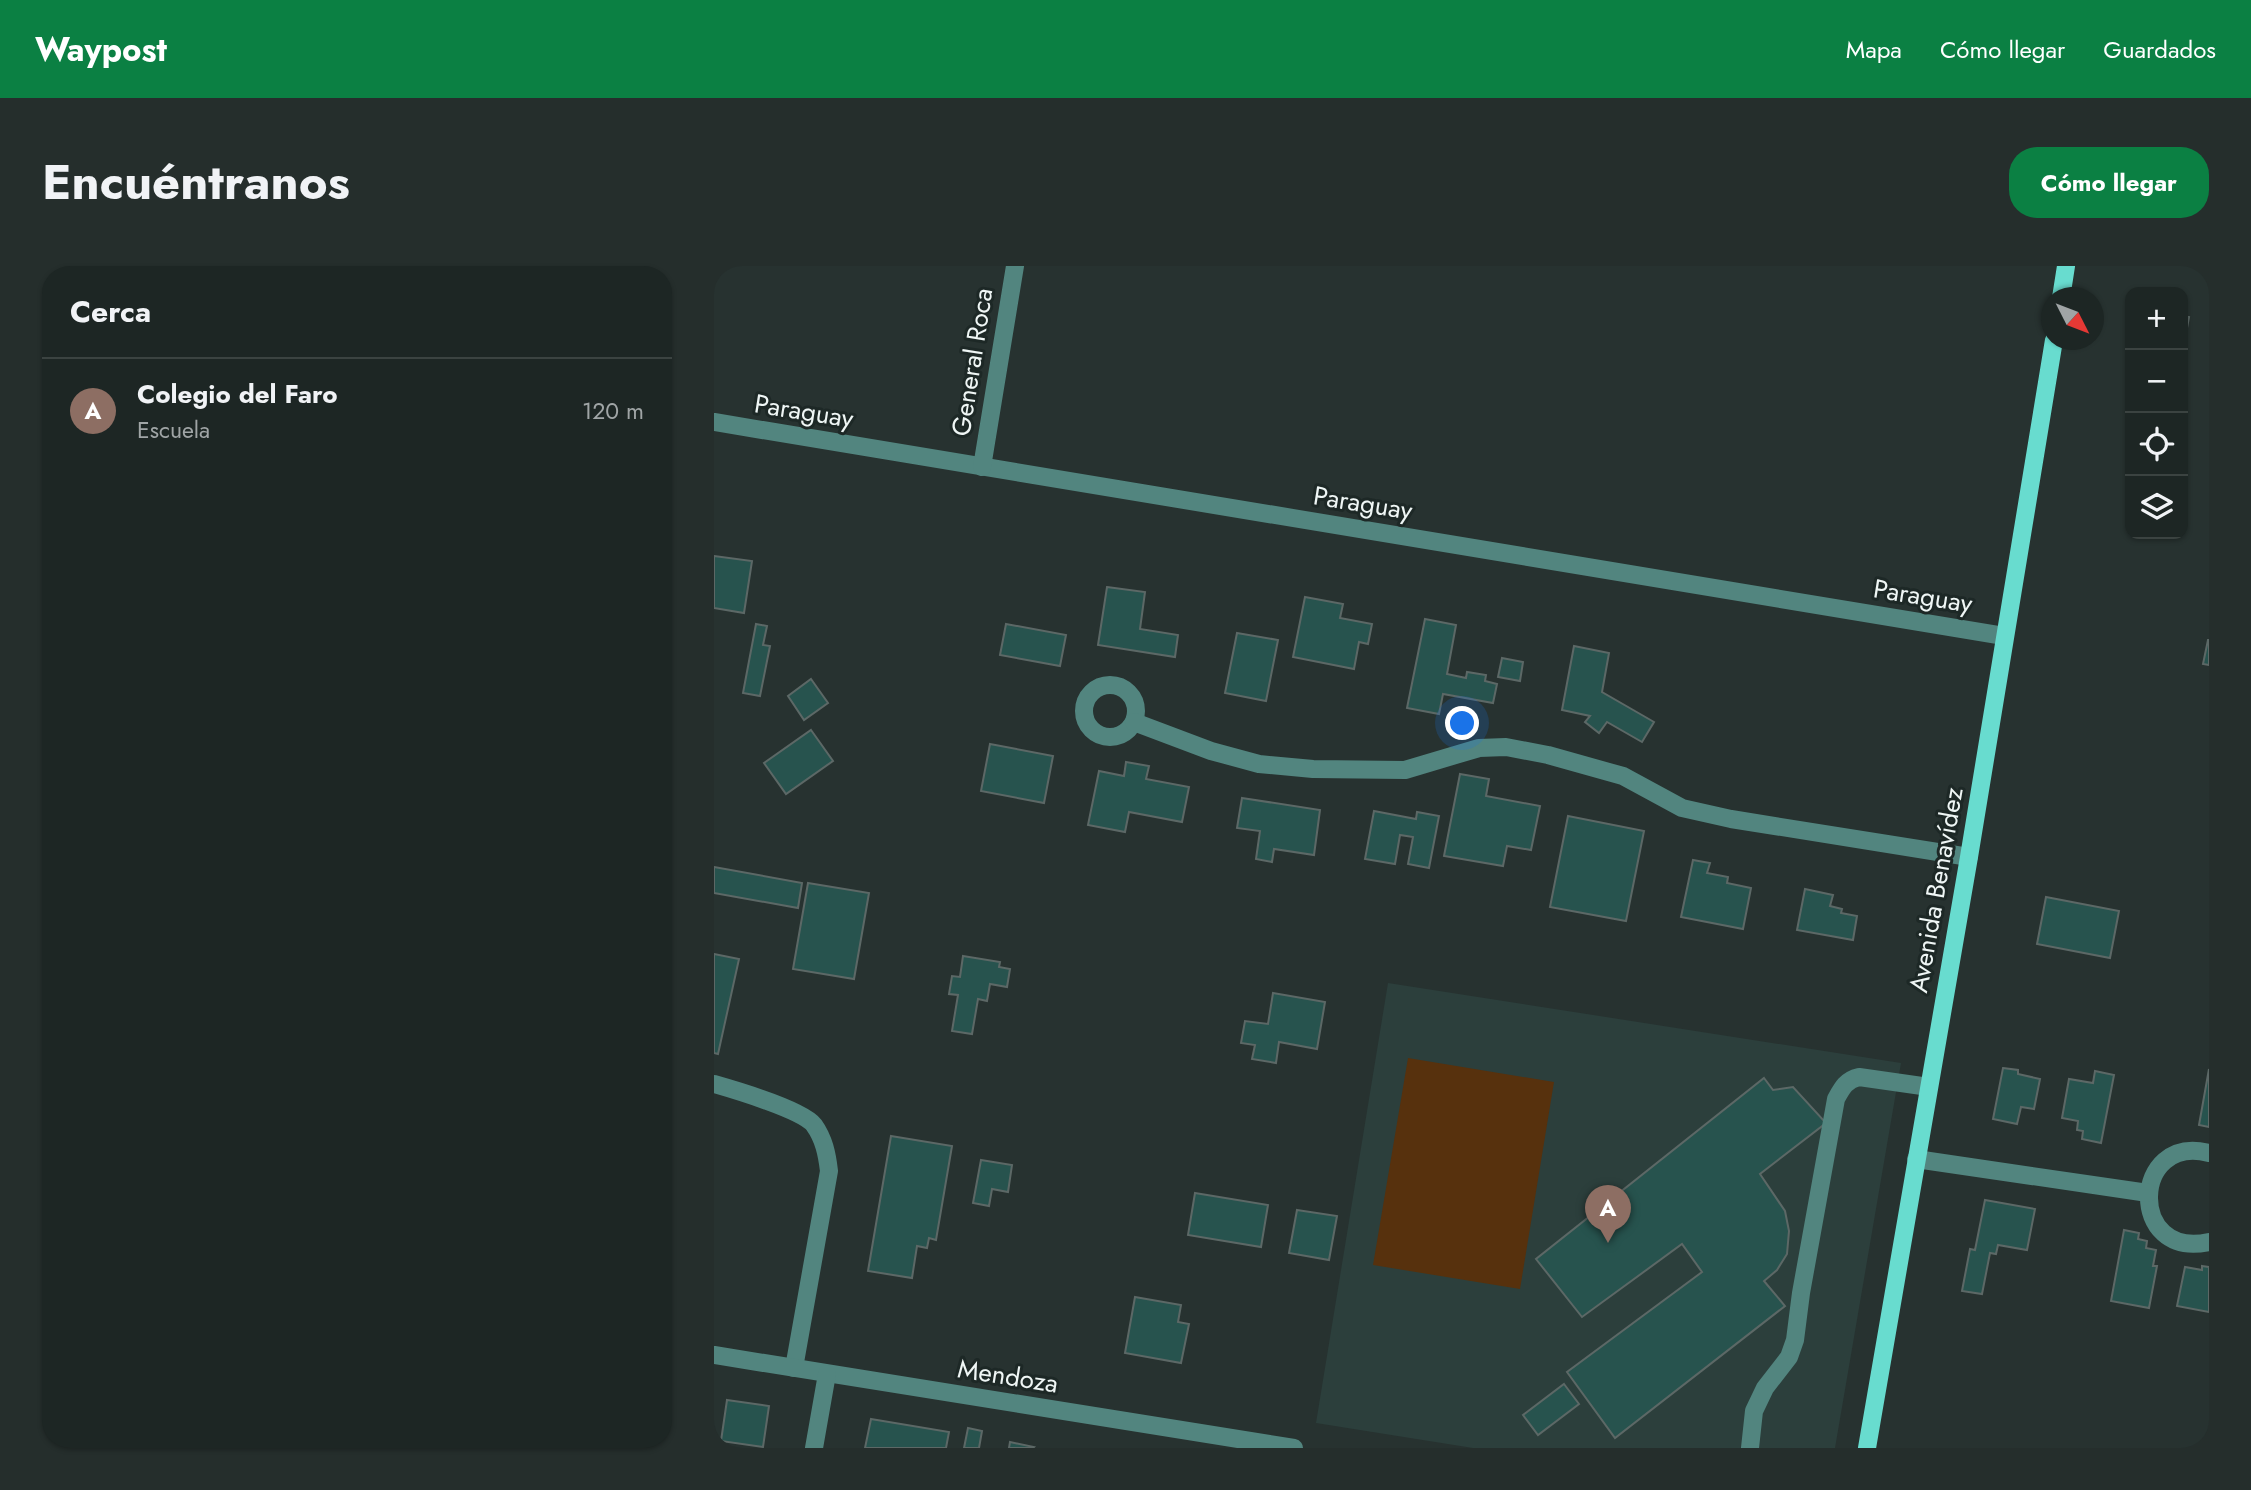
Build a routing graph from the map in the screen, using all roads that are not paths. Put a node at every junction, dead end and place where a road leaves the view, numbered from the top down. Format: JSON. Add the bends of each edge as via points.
{"nodes":[{"id":1,"x":1015,"y":266,"type":"edge"},
{"id":2,"x":2066,"y":266,"type":"edge"},
{"id":3,"x":2063,"y":287,"type":"edge"},
{"id":4,"x":2052,"y":350,"type":"edge"},
{"id":5,"x":714,"y":422,"type":"edge"},
{"id":6,"x":982,"y":467,"type":"junction"},
{"id":7,"x":2004,"y":636,"type":"junction"},
{"id":8,"x":1134,"y":722,"type":"dead end"},
{"id":9,"x":1969,"y":857,"type":"junction"},
{"id":10,"x":714,"y":1084,"type":"edge"},
{"id":11,"x":1929,"y":1087,"type":"junction"},
{"id":12,"x":2209,"y":1153,"type":"edge"},
{"id":13,"x":1916,"y":1159,"type":"junction"},
{"id":14,"x":2148,"y":1193,"type":"junction"},
{"id":15,"x":2209,"y":1242,"type":"edge"},
{"id":16,"x":714,"y":1355,"type":"edge"},
{"id":17,"x":794,"y":1368,"type":"junction"},
{"id":18,"x":827,"y":1374,"type":"junction"},
{"id":19,"x":814,"y":1448,"type":"edge"},
{"id":20,"x":1294,"y":1448,"type":"edge"},
{"id":21,"x":1750,"y":1448,"type":"edge"},
{"id":22,"x":1867,"y":1448,"type":"edge"}],
"edges":[{"from":1,"to":6,"type":"street","name":"General Roca"},
{"from":2,"to":3,"type":"main road"},
{"from":4,"to":7,"type":"main road","name":"Avenida Benavídez"},
{"from":5,"to":6,"type":"street","name":"Paraguay"},
{"from":6,"to":7,"type":"street","name":"Paraguay"},
{"from":7,"to":9,"type":"main road","name":"Avenida Benavídez"},
{"from":8,"to":9,"type":"street","via":[[1259,764],[1313,769],[1405,770],[1479,748],[1506,747],[1623,776],[1682,808]]},
{"from":9,"to":11,"type":"main road","name":"Avenida Benavídez"},
{"from":10,"to":17,"type":"street","via":[[792,1111],[813,1123],[825,1146],[829,1171]]},
{"from":11,"to":13,"type":"main road","name":"Avenida Benavídez"},
{"from":11,"to":21,"type":"street","via":[[1859,1077],[1844,1085],[1836,1100],[1795,1340],[1754,1411]]},
{"from":12,"to":14,"type":"street","via":[[2185,1151],[2171,1157],[2155,1172]]},
{"from":13,"to":14,"type":"street"},
{"from":13,"to":22,"type":"main road","name":"Avenida Benavídez"},
{"from":14,"to":15,"type":"street","via":[[2149,1209],[2167,1236],[2181,1243]]},
{"from":16,"to":17,"type":"street","name":"Mendoza"},
{"from":17,"to":18,"type":"street","name":"Mendoza"},
{"from":18,"to":19,"type":"street"},
{"from":18,"to":20,"type":"street","name":"Mendoza"}]}
